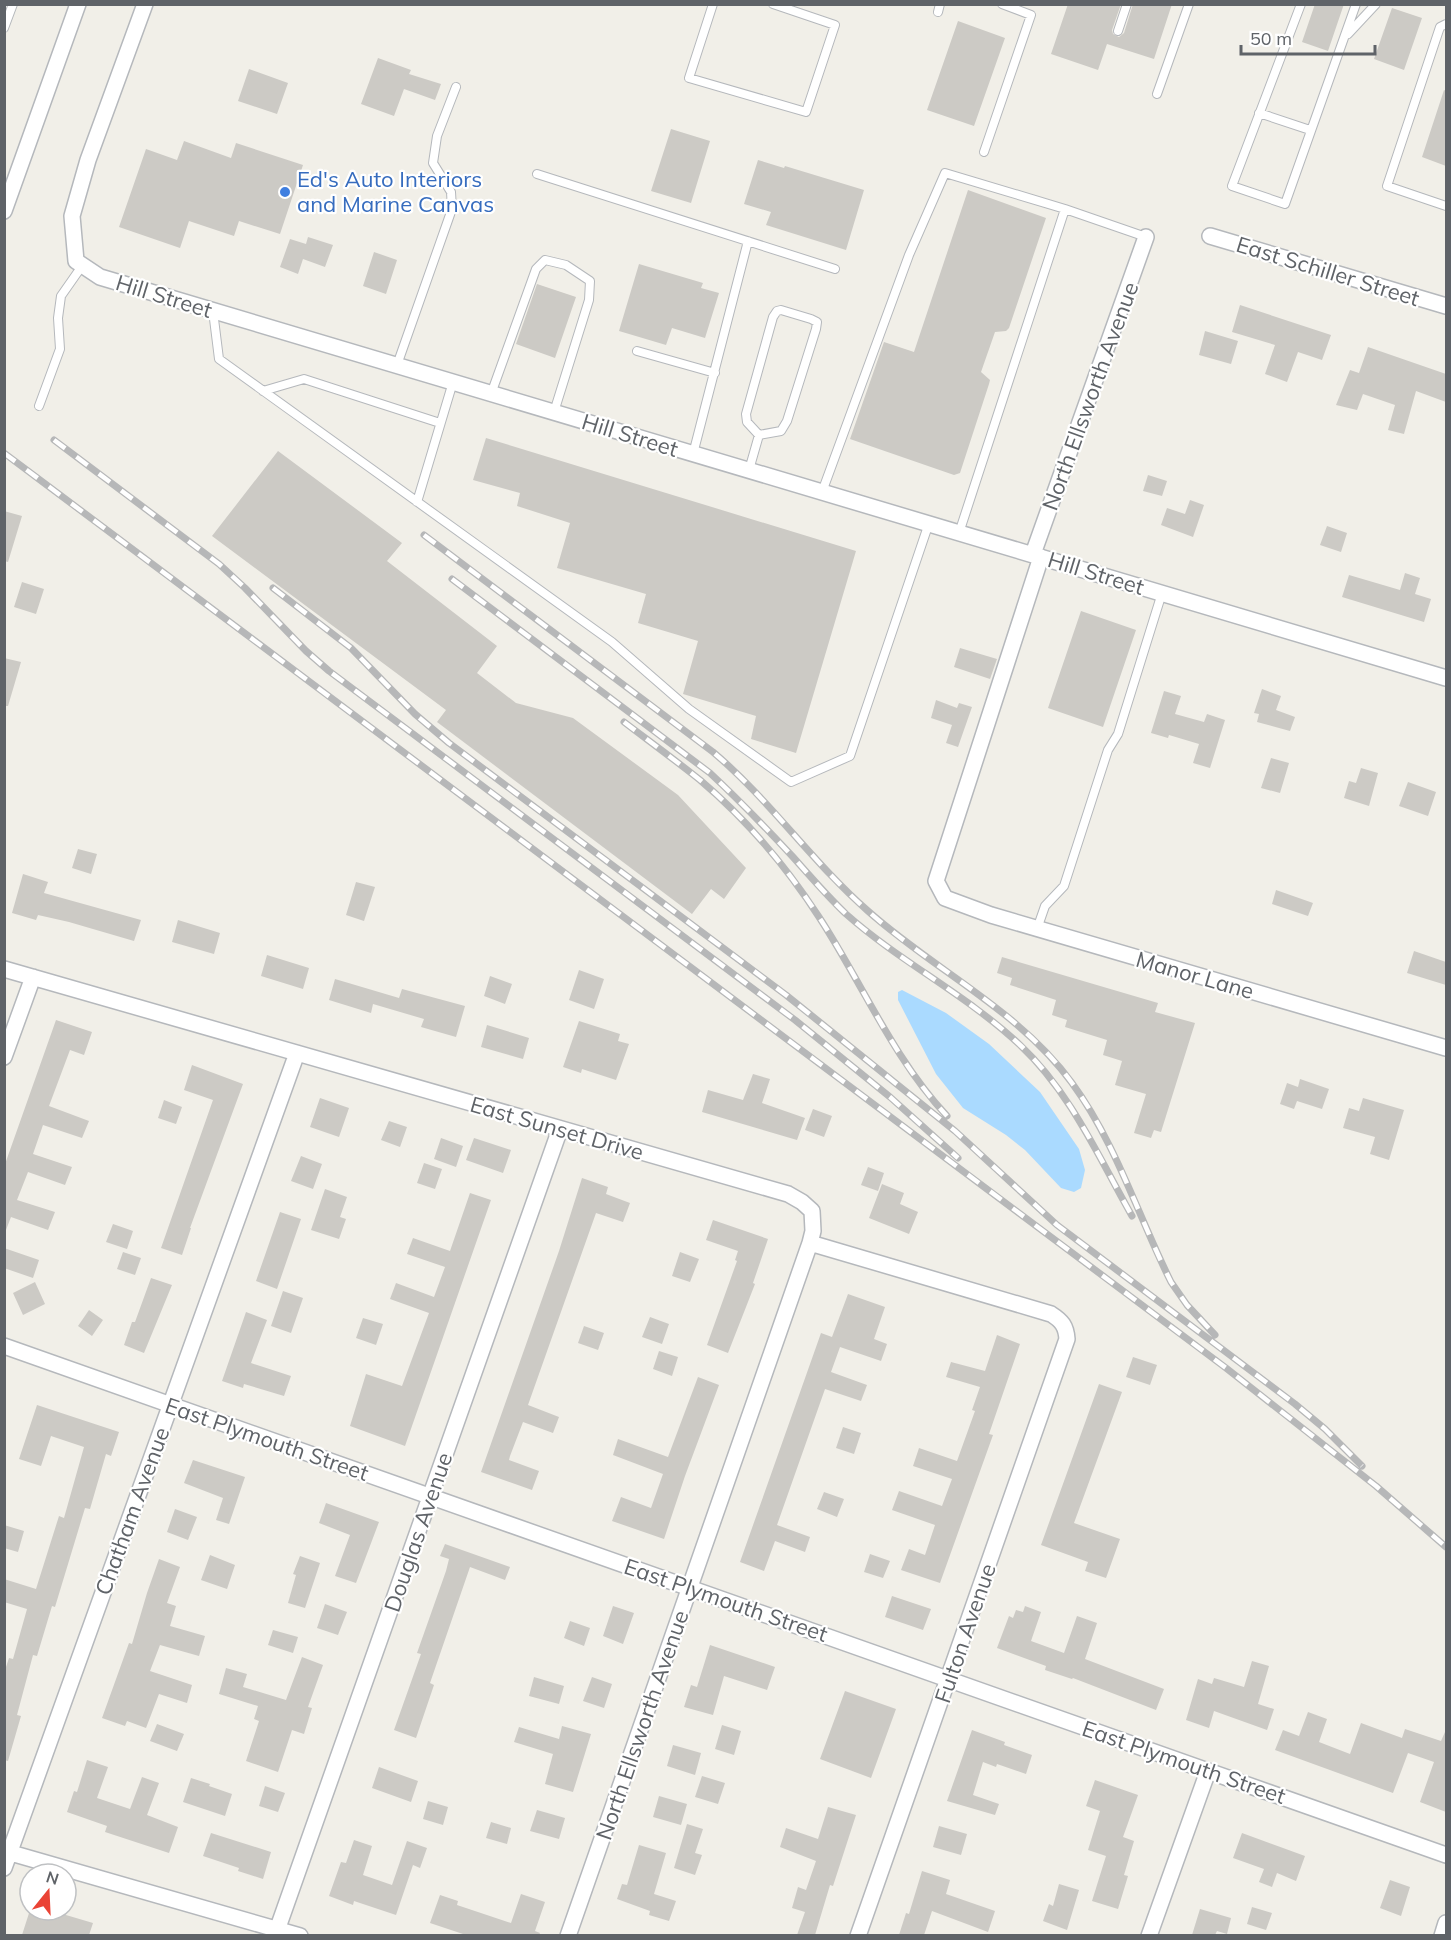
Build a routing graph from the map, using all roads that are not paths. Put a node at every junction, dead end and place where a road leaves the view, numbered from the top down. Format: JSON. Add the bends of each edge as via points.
{"nodes":[{"id":1,"x":13,"y":4,"type":"edge"},
{"id":2,"x":78,"y":4,"type":"edge"},
{"id":3,"x":145,"y":4,"type":"edge"},
{"id":4,"x":713,"y":4,"type":"edge"},
{"id":5,"x":773,"y":4,"type":"edge"},
{"id":6,"x":1002,"y":4,"type":"edge"},
{"id":7,"x":1127,"y":4,"type":"edge"},
{"id":8,"x":1189,"y":4,"type":"edge"},
{"id":9,"x":1301,"y":4,"type":"edge"},
{"id":10,"x":1356,"y":4,"type":"edge"},
{"id":11,"x":1376,"y":4,"type":"edge"},
{"id":12,"x":1446,"y":24,"type":"edge"},
{"id":13,"x":4,"y":28,"type":"edge"},
{"id":14,"x":1118,"y":31,"type":"dead end"},
{"id":15,"x":1345,"y":37,"type":"junction"},
{"id":16,"x":456,"y":87,"type":"dead end"},
{"id":17,"x":1157,"y":94,"type":"dead end"},
{"id":18,"x":1259,"y":113,"type":"junction"},
{"id":19,"x":1310,"y":130,"type":"junction"},
{"id":20,"x":984,"y":152,"type":"dead end"},
{"id":21,"x":537,"y":174,"type":"dead end"},
{"id":22,"x":1446,"y":206,"type":"edge"},
{"id":23,"x":1065,"y":209,"type":"junction"},
{"id":24,"x":4,"y":211,"type":"edge"},
{"id":25,"x":1210,"y":236,"type":"dead end"},
{"id":26,"x":1146,"y":237,"type":"joint"},
{"id":27,"x":748,"y":241,"type":"junction"},
{"id":28,"x":82,"y":266,"type":"junction"},
{"id":29,"x":836,"y":269,"type":"dead end"},
{"id":30,"x":1446,"y":306,"type":"edge"},
{"id":31,"x":213,"y":311,"type":"junction"},
{"id":32,"x":637,"y":351,"type":"dead end"},
{"id":33,"x":397,"y":365,"type":"junction"},
{"id":34,"x":715,"y":373,"type":"junction"},
{"id":35,"x":453,"y":382,"type":"junction"},
{"id":36,"x":263,"y":391,"type":"junction"},
{"id":37,"x":491,"y":394,"type":"junction"},
{"id":38,"x":39,"y":406,"type":"dead end"},
{"id":39,"x":554,"y":412,"type":"junction"},
{"id":40,"x":440,"y":423,"type":"junction"},
{"id":41,"x":759,"y":435,"type":"junction"},
{"id":42,"x":693,"y":454,"type":"junction"},
{"id":43,"x":749,"y":470,"type":"junction"},
{"id":44,"x":822,"y":492,"type":"junction"},
{"id":45,"x":417,"y":502,"type":"junction"},
{"id":46,"x":929,"y":523,"type":"junction"},
{"id":47,"x":959,"y":532,"type":"junction"},
{"id":48,"x":1037,"y":556,"type":"junction"},
{"id":49,"x":1162,"y":593,"type":"junction"},
{"id":50,"x":1446,"y":678,"type":"edge"},
{"id":51,"x":945,"y":898,"type":"joint"},
{"id":52,"x":1037,"y":929,"type":"junction"},
{"id":53,"x":4,"y":969,"type":"edge"},
{"id":54,"x":33,"y":977,"type":"junction"},
{"id":55,"x":1446,"y":1048,"type":"edge"},
{"id":56,"x":297,"y":1053,"type":"junction"},
{"id":57,"x":4,"y":1057,"type":"edge"},
{"id":58,"x":560,"y":1129,"type":"junction"},
{"id":59,"x":810,"y":1243,"type":"junction"},
{"id":60,"x":4,"y":1346,"type":"edge"},
{"id":61,"x":171,"y":1404,"type":"junction"},
{"id":62,"x":430,"y":1496,"type":"junction"},
{"id":63,"x":689,"y":1588,"type":"junction"},
{"id":64,"x":949,"y":1679,"type":"junction"},
{"id":65,"x":1208,"y":1771,"type":"junction"},
{"id":66,"x":7,"y":1852,"type":"edge"},
{"id":67,"x":1446,"y":1855,"type":"edge"},
{"id":68,"x":4,"y":1868,"type":"edge"},
{"id":69,"x":1446,"y":1923,"type":"edge"},
{"id":70,"x":276,"y":1932,"type":"edge"},
{"id":71,"x":300,"y":1935,"type":"edge"},
{"id":72,"x":568,"y":1935,"type":"edge"},
{"id":73,"x":858,"y":1935,"type":"edge"},
{"id":74,"x":1149,"y":1935,"type":"edge"},
{"id":75,"x":1442,"y":1935,"type":"edge"}],
"edges":[{"from":1,"to":13,"type":"lane"},
{"from":2,"to":24,"type":"street"},
{"from":3,"to":28,"type":"street","via":[[88,160],[72,216],[76,261]]},
{"from":4,"to":5,"type":"lane","via":[[689,78],[806,112],[835,25]]},
{"from":6,"to":20,"type":"lane","via":[[1031,15]]},
{"from":7,"to":14,"type":"lane"},
{"from":8,"to":17,"type":"lane"},
{"from":9,"to":18,"type":"lane"},
{"from":10,"to":15,"type":"lane"},
{"from":11,"to":15,"type":"lane"},
{"from":12,"to":22,"type":"lane","via":[[1440,27],[1387,186]]},
{"from":15,"to":19,"type":"lane"},
{"from":16,"to":33,"type":"lane","via":[[437,135],[433,163],[451,192],[452,209]]},
{"from":18,"to":19,"type":"lane"},
{"from":18,"to":19,"type":"lane","via":[[1232,186],[1284,204]]},
{"from":21,"to":27,"type":"lane"},
{"from":23,"to":26,"type":"lane"},
{"from":23,"to":44,"type":"lane","via":[[945,173],[909,255]]},
{"from":23,"to":47,"type":"lane"},
{"from":25,"to":30,"type":"street","name":"East Schiller Street"},
{"from":26,"to":48,"type":"street","name":"North Ellsworth Avenue"},
{"from":27,"to":29,"type":"lane"},
{"from":27,"to":34,"type":"lane"},
{"from":28,"to":31,"type":"street","name":"Hill Street","via":[[100,277]]},
{"from":28,"to":38,"type":"lane","via":[[61,296],[60,349]]},
{"from":31,"to":33,"type":"street","name":"Hill Street"},
{"from":31,"to":36,"type":"lane","via":[[219,359]]},
{"from":32,"to":34,"type":"lane"},
{"from":33,"to":35,"type":"street","name":"Hill Street"},
{"from":34,"to":42,"type":"lane"},
{"from":35,"to":37,"type":"street","name":"Hill Street"},
{"from":35,"to":40,"type":"lane"},
{"from":36,"to":40,"type":"lane","via":[[304,379]]},
{"from":36,"to":45,"type":"lane"},
{"from":37,"to":39,"type":"street","name":"Hill Street"},
{"from":37,"to":39,"type":"lane","via":[[536,269],[544,260],[566,265],[590,281],[589,300]]},
{"from":39,"to":42,"type":"street","name":"Hill Street"},
{"from":40,"to":45,"type":"lane"},
{"from":41,"to":41,"type":"lane","via":[[747,422],[746,414],[773,317],[781,310],[811,319],[817,322],[816,329],[787,421],[780,431]]},
{"from":41,"to":43,"type":"lane"},
{"from":42,"to":43,"type":"street","name":"Hill Street"},
{"from":43,"to":44,"type":"street","name":"Hill Street"},
{"from":44,"to":46,"type":"street","name":"Hill Street"},
{"from":45,"to":46,"type":"lane","via":[[612,642],[690,709],[791,782],[850,756]]},
{"from":46,"to":47,"type":"street","name":"Hill Street"},
{"from":47,"to":48,"type":"street","name":"Hill Street"},
{"from":48,"to":49,"type":"street","name":"Hill Street"},
{"from":48,"to":51,"type":"street","name":"North Ellsworth Avenue","via":[[936,881]]},
{"from":49,"to":50,"type":"street","name":"Hill Street"},
{"from":49,"to":52,"type":"lane","via":[[1064,886],[1045,906]]},
{"from":51,"to":52,"type":"street","name":"Manor Lane"},
{"from":52,"to":55,"type":"street","name":"Manor Lane"},
{"from":53,"to":54,"type":"street","name":"East Sunset Drive"},
{"from":54,"to":56,"type":"street","name":"East Sunset Drive"},
{"from":54,"to":57,"type":"street"},
{"from":56,"to":58,"type":"street","name":"East Sunset Drive"},
{"from":56,"to":61,"type":"street","name":"Chatham Avenue"},
{"from":58,"to":59,"type":"street","name":"East Sunset Drive","via":[[788,1194],[812,1211]]},
{"from":58,"to":62,"type":"street","name":"Douglas Avenue"},
{"from":59,"to":63,"type":"street","name":"North Ellsworth Avenue"},
{"from":59,"to":64,"type":"street","name":"Fulton Avenue","via":[[1051,1314],[1066,1329],[1065,1349]]},
{"from":60,"to":61,"type":"street","name":"East Plymouth Street"},
{"from":61,"to":62,"type":"street","name":"East Plymouth Street"},
{"from":61,"to":66,"type":"street","name":"Chatham Avenue"},
{"from":62,"to":63,"type":"street","name":"East Plymouth Street"},
{"from":62,"to":70,"type":"street","name":"Douglas Avenue"},
{"from":63,"to":64,"type":"street","name":"East Plymouth Street"},
{"from":63,"to":72,"type":"street","name":"North Ellsworth Avenue"},
{"from":64,"to":65,"type":"street","name":"East Plymouth Street"},
{"from":64,"to":73,"type":"street","name":"Fulton Avenue"},
{"from":65,"to":67,"type":"street","name":"East Plymouth Street"},
{"from":65,"to":74,"type":"street"},
{"from":66,"to":68,"type":"street","name":"Chatham Avenue"},
{"from":66,"to":70,"type":"street"},
{"from":69,"to":75,"type":"street"},
{"from":70,"to":71,"type":"street"}]}
